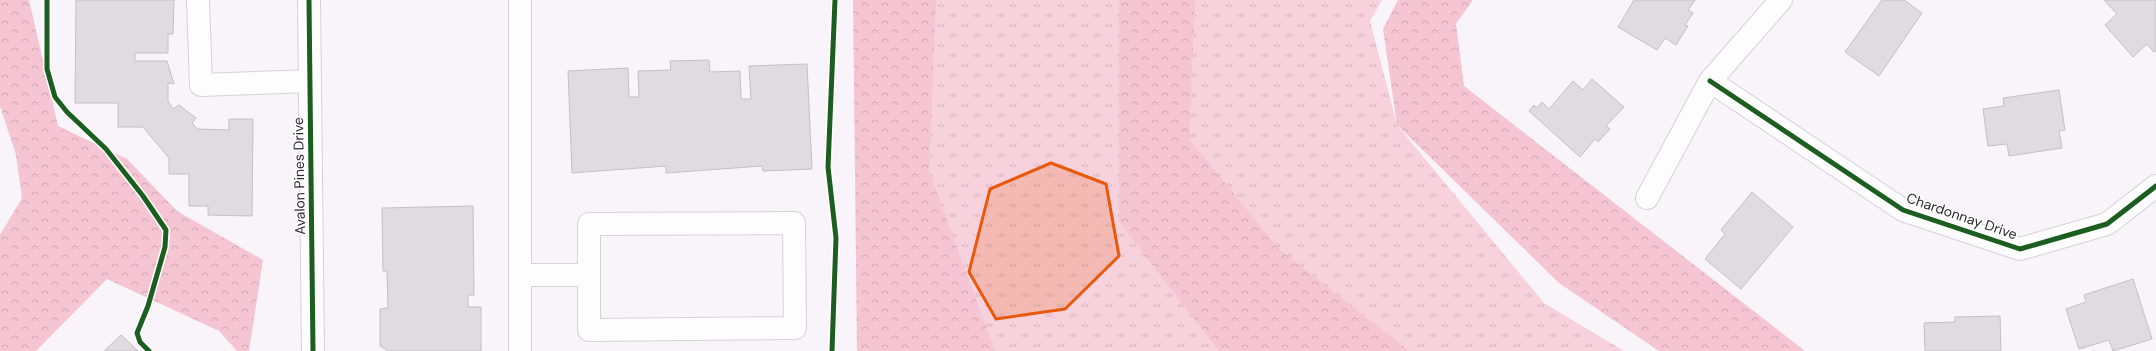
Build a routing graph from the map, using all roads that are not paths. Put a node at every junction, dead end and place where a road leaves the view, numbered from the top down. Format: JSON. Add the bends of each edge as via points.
{"nodes":[{"id":1,"x":198,"y":0,"type":"edge"},
{"id":2,"x":309,"y":0,"type":"edge"},
{"id":3,"x":520,"y":0,"type":"edge"},
{"id":4,"x":1781,"y":0,"type":"edge"},
{"id":5,"x":310,"y":81,"type":"junction"},
{"id":6,"x":1710,"y":81,"type":"junction"},
{"id":7,"x":2156,"y":186,"type":"edge"},
{"id":8,"x":1647,"y":198,"type":"dead end"},
{"id":9,"x":520,"y":275,"type":"junction"},
{"id":10,"x":589,"y":275,"type":"junction"},
{"id":11,"x":313,"y":351,"type":"edge"},
{"id":12,"x":520,"y":351,"type":"edge"}],
"edges":[{"from":1,"to":5,"type":"street","via":[[201,85]]},
{"from":2,"to":5,"type":"street","name":"Avalon Pines Drive"},
{"from":3,"to":9,"type":"street"},
{"from":4,"to":6,"type":"street"},
{"from":5,"to":11,"type":"street","name":"Avalon Pines Drive"},
{"from":6,"to":7,"type":"street","name":"Chardonnay Drive","via":[[1903,210],[2020,249],[2107,224]]},
{"from":6,"to":8,"type":"street"},
{"from":9,"to":10,"type":"street"},
{"from":9,"to":12,"type":"street"},
{"from":10,"to":10,"type":"street","via":[[589,330],[794,328],[794,223],[589,224]]}]}
